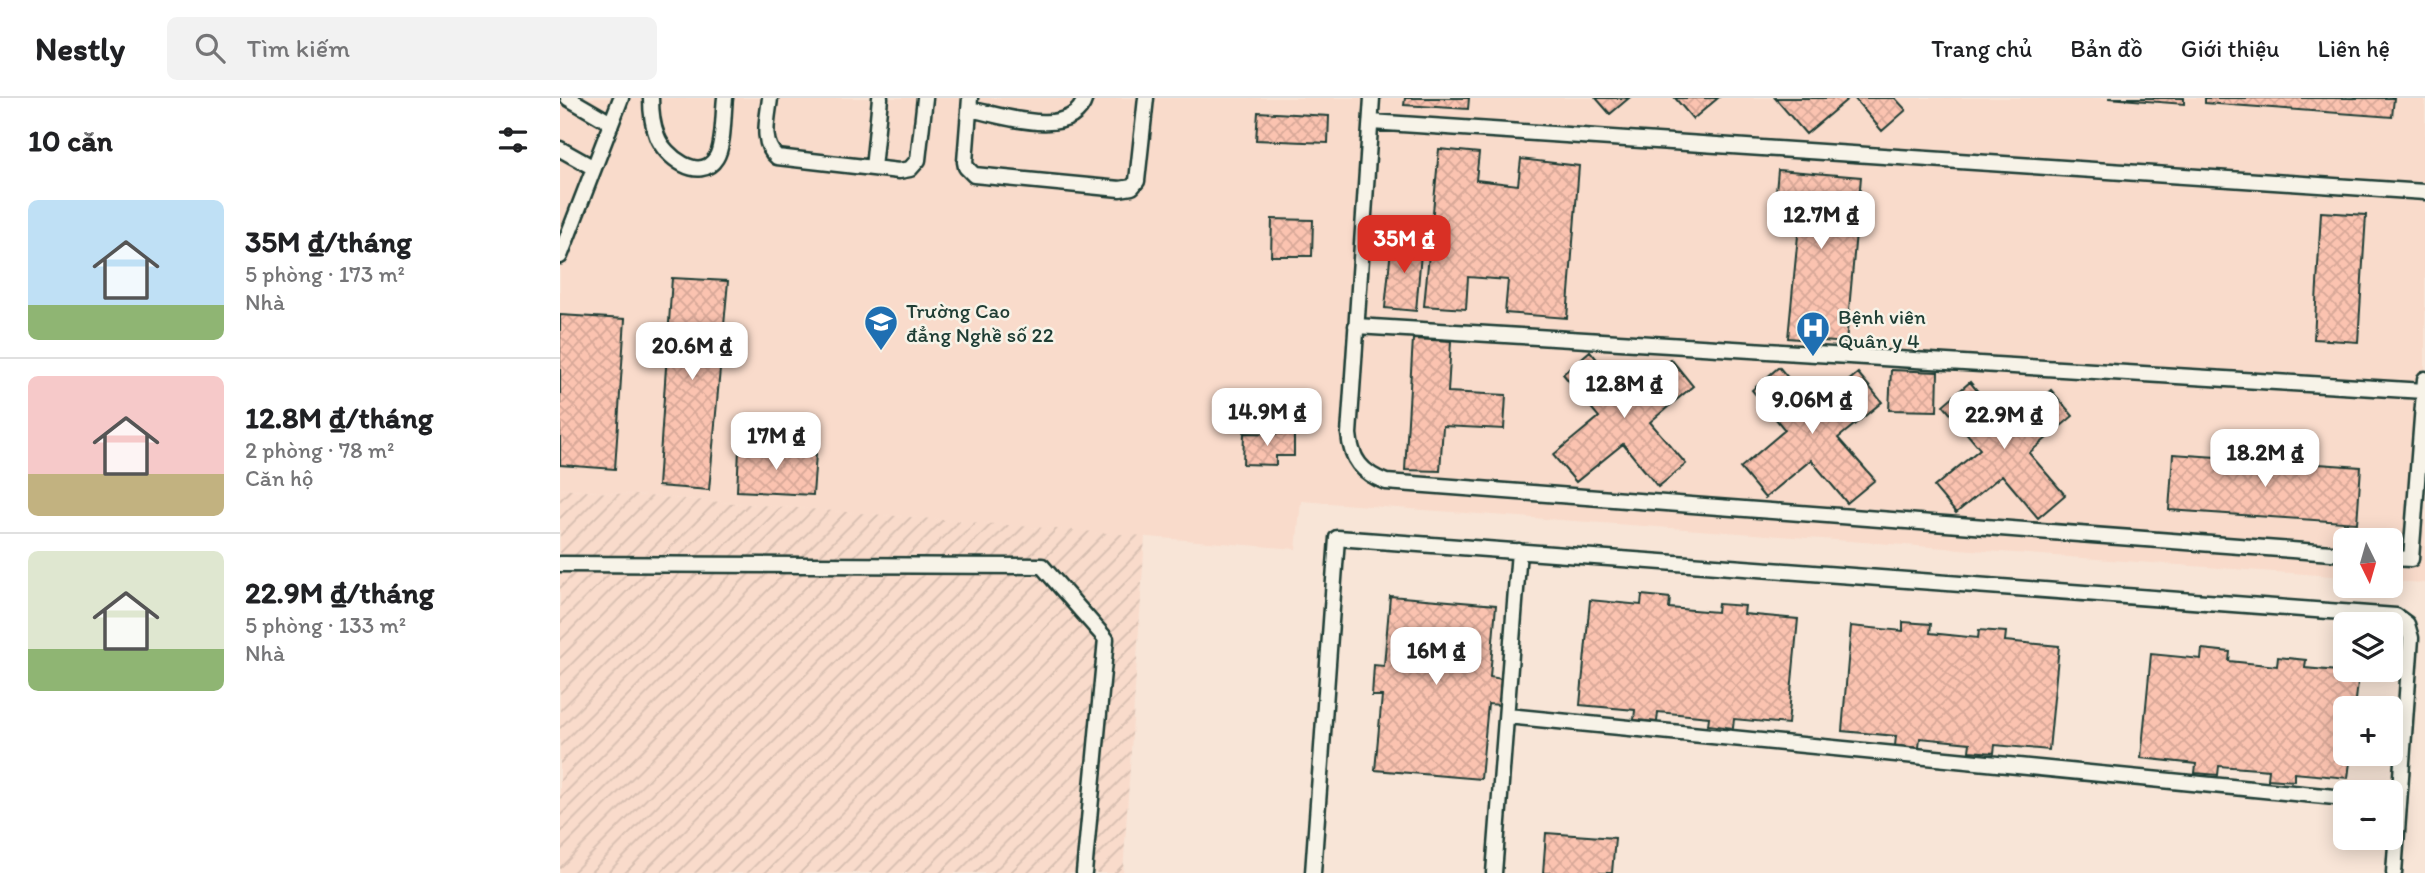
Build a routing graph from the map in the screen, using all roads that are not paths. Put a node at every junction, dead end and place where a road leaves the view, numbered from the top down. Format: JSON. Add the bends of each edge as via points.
{"nodes":[{"id":1,"x":568,"y":98,"type":"edge"},
{"id":2,"x":621,"y":98,"type":"edge"},
{"id":3,"x":651,"y":98,"type":"edge"},
{"id":4,"x":725,"y":98,"type":"edge"},
{"id":5,"x":770,"y":98,"type":"edge"},
{"id":6,"x":880,"y":98,"type":"edge"},
{"id":7,"x":925,"y":98,"type":"edge"},
{"id":8,"x":1085,"y":98,"type":"edge"},
{"id":9,"x":1146,"y":98,"type":"edge"},
{"id":10,"x":1372,"y":98,"type":"edge"},
{"id":11,"x":970,"y":104,"type":"edge"},
{"id":12,"x":1371,"y":122,"type":"junction"},
{"id":13,"x":611,"y":123,"type":"junction"},
{"id":14,"x":560,"y":149,"type":"edge"},
{"id":15,"x":594,"y":168,"type":"junction"},
{"id":16,"x":873,"y":168,"type":"junction"},
{"id":17,"x":2425,"y":192,"type":"edge"},
{"id":18,"x":560,"y":256,"type":"edge"},
{"id":19,"x":1356,"y":326,"type":"junction"},
{"id":20,"x":2425,"y":385,"type":"edge"},
{"id":21,"x":1519,"y":551,"type":"junction"},
{"id":22,"x":2333,"y":553,"type":"edge"},
{"id":23,"x":2418,"y":560,"type":"edge"},
{"id":24,"x":560,"y":564,"type":"edge"},
{"id":25,"x":1507,"y":716,"type":"junction"},
{"id":26,"x":2397,"y":780,"type":"edge"},
{"id":27,"x":2333,"y":796,"type":"edge"},
{"id":28,"x":2394,"y":850,"type":"edge"},
{"id":29,"x":1084,"y":873,"type":"edge"},
{"id":30,"x":1313,"y":873,"type":"edge"},
{"id":31,"x":1494,"y":873,"type":"edge"},
{"id":32,"x":2394,"y":873,"type":"edge"}],
"edges":[{"from":1,"to":13,"type":"lane"},
{"from":2,"to":13,"type":"lane"},
{"from":3,"to":4,"type":"lane","via":[[663,148],[694,168],[708,166],[717,157]]},
{"from":5,"to":16,"type":"lane","via":[[767,145],[778,157]]},
{"from":6,"to":16,"type":"lane"},
{"from":7,"to":16,"type":"lane","via":[[915,166],[905,171]]},
{"from":8,"to":11,"type":"lane","via":[[1077,113],[1057,123]]},
{"from":9,"to":11,"type":"lane","via":[[1139,175],[1127,189],[974,175],[965,162]]},
{"from":10,"to":12,"type":"lane"},
{"from":12,"to":17,"type":"lane"},
{"from":12,"to":19,"type":"lane"},
{"from":13,"to":15,"type":"lane"},
{"from":14,"to":15,"type":"lane"},
{"from":15,"to":18,"type":"lane"},
{"from":19,"to":20,"type":"lane"},
{"from":19,"to":22,"type":"lane","via":[[1350,444],[1357,463],[1386,482]]},
{"from":20,"to":23,"type":"lane"},
{"from":21,"to":25,"type":"lane"},
{"from":21,"to":26,"type":"lane","via":[[2396,616],[2407,624],[2411,638]]},
{"from":21,"to":30,"type":"lane","via":[[1337,538]]},
{"from":24,"to":29,"type":"lane","via":[[1042,566],[1106,639]]},
{"from":25,"to":27,"type":"lane"},
{"from":25,"to":31,"type":"lane"},
{"from":28,"to":32,"type":"lane"}]}
